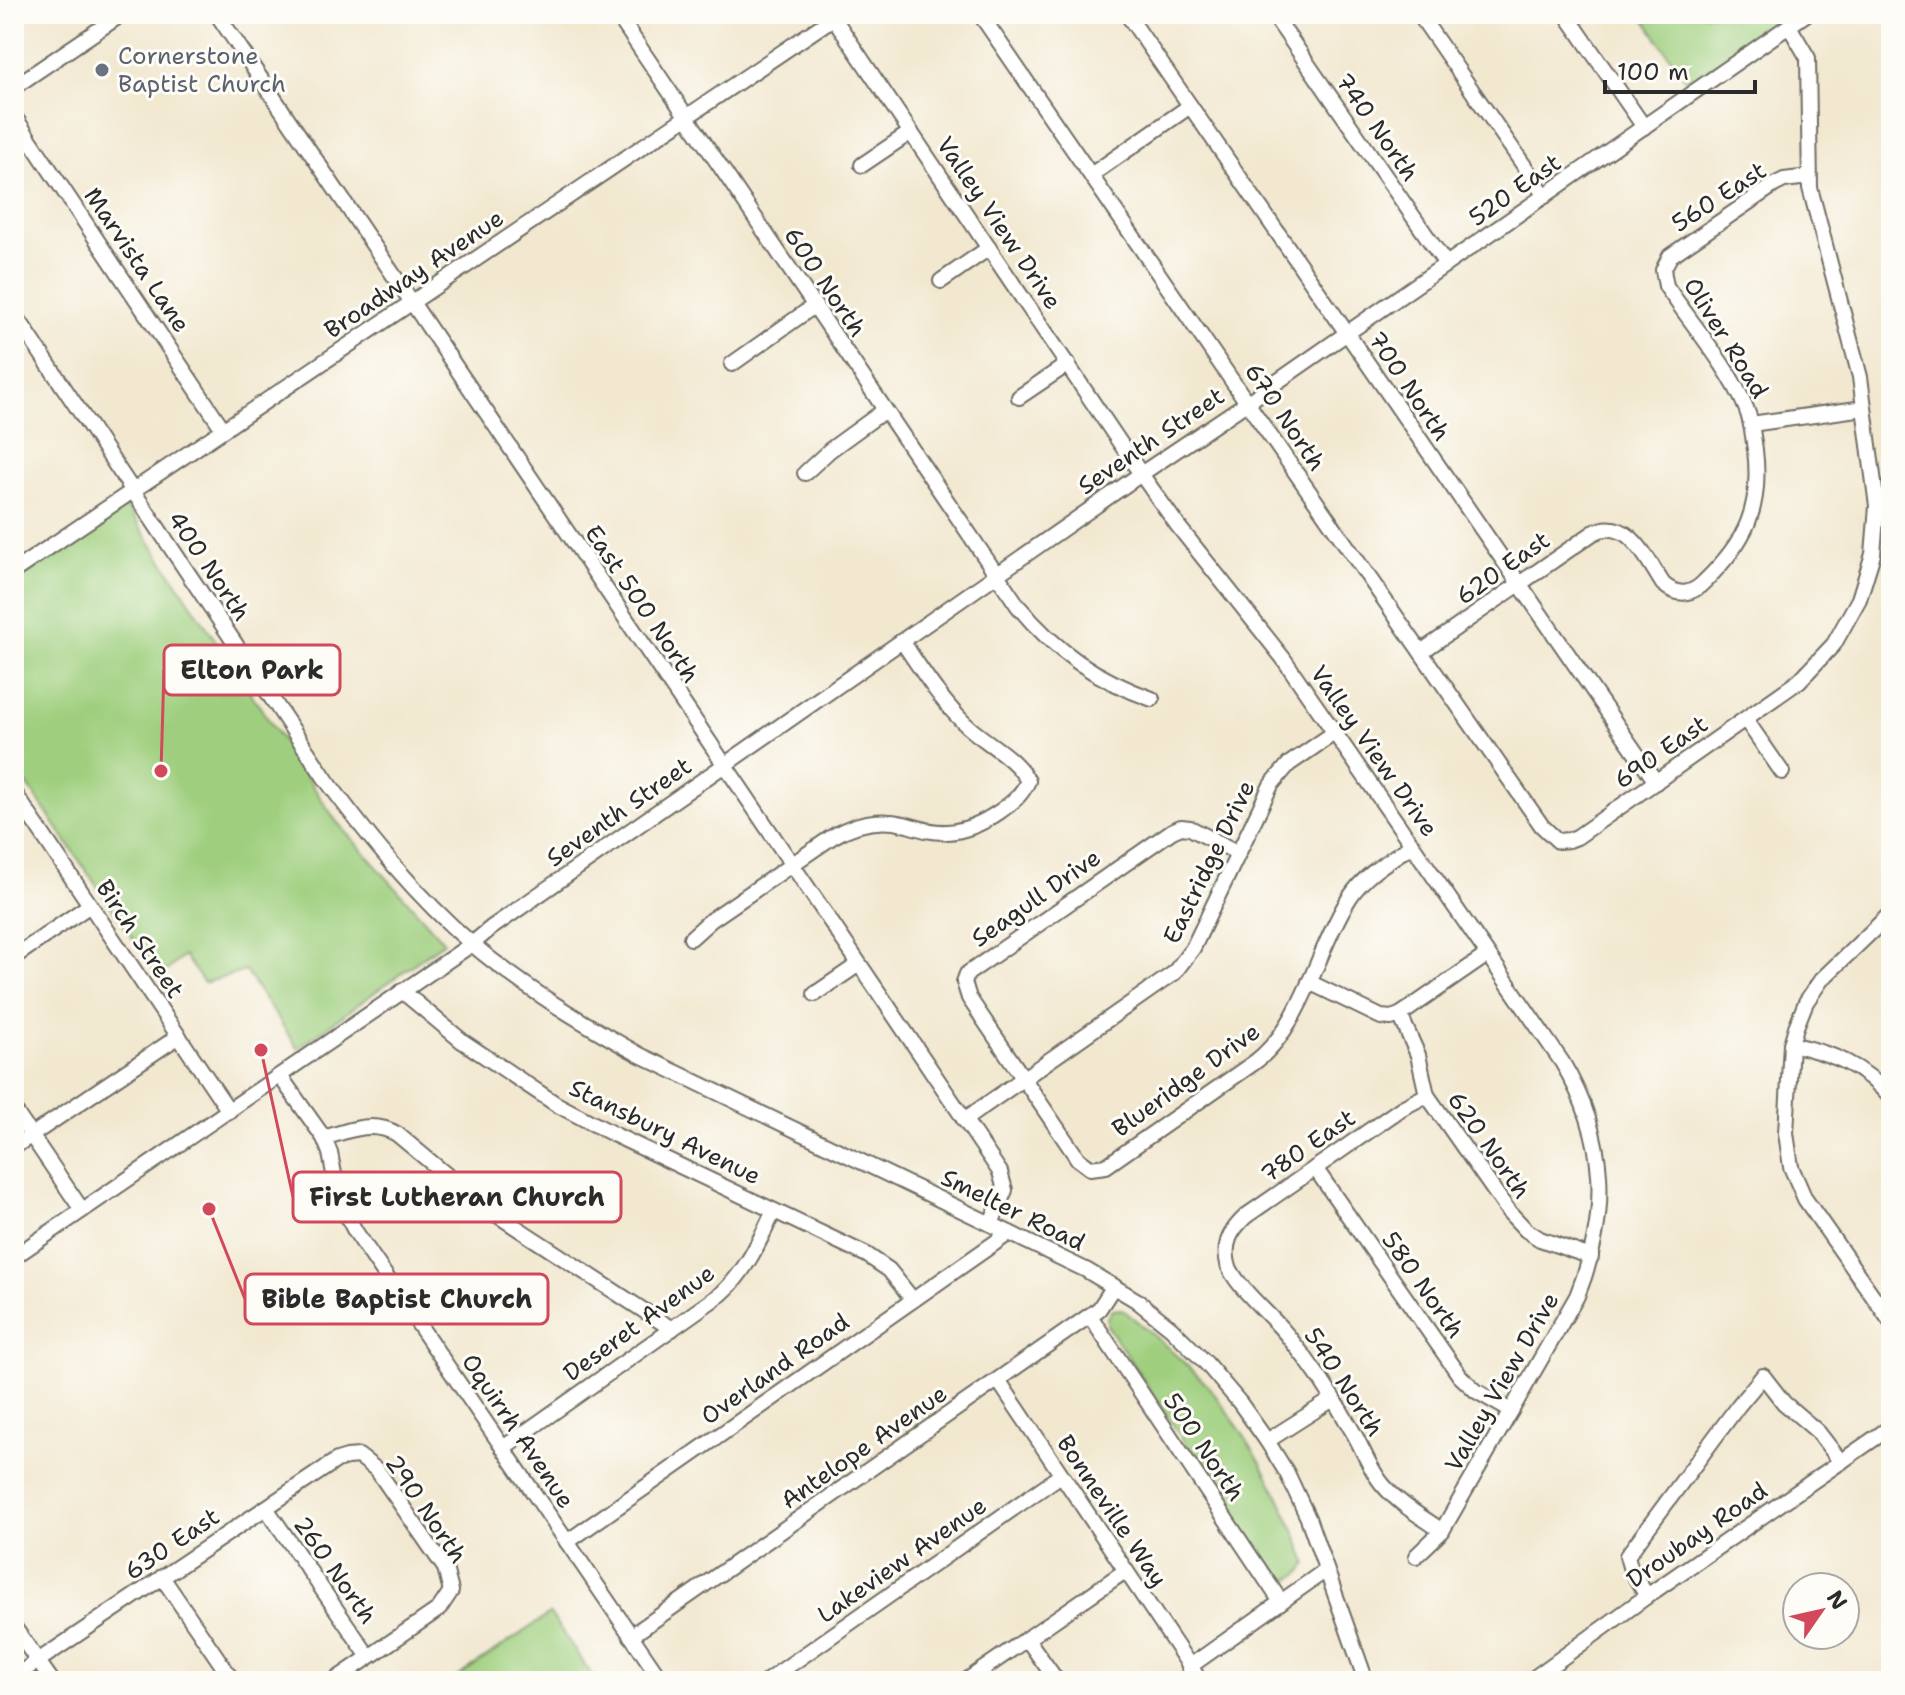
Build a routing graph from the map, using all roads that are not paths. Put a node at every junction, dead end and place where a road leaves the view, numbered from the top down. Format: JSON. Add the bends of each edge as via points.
{"nodes":[{"id":1,"x":217,"y":14,"type":"edge"},
{"id":2,"x":617,"y":14,"type":"edge"},
{"id":3,"x":980,"y":14,"type":"edge"},
{"id":4,"x":1127,"y":14,"type":"edge"},
{"id":5,"x":1273,"y":14,"type":"edge"},
{"id":6,"x":1419,"y":14,"type":"edge"},
{"id":7,"x":1566,"y":14,"type":"edge"},
{"id":8,"x":1806,"y":14,"type":"edge"},
{"id":9,"x":835,"y":15,"type":"edge"},
{"id":10,"x":116,"y":18,"type":"dead end"},
{"id":11,"x":1789,"y":26,"type":"junction"},
{"id":12,"x":14,"y":87,"type":"edge"},
{"id":13,"x":1190,"y":106,"type":"junction"},
{"id":14,"x":14,"y":116,"type":"edge"},
{"id":15,"x":686,"y":117,"type":"junction"},
{"id":16,"x":1644,"y":127,"type":"junction"},
{"id":17,"x":911,"y":132,"type":"junction"},
{"id":18,"x":862,"y":165,"type":"dead end"},
{"id":19,"x":1091,"y":175,"type":"junction"},
{"id":20,"x":1809,"y":177,"type":"junction"},
{"id":21,"x":1545,"y":196,"type":"junction"},
{"id":22,"x":989,"y":248,"type":"junction"},
{"id":23,"x":1446,"y":264,"type":"junction"},
{"id":24,"x":1663,"y":270,"type":"joint"},
{"id":25,"x":941,"y":281,"type":"dead end"},
{"id":26,"x":412,"y":302,"type":"junction"},
{"id":27,"x":814,"y":306,"type":"junction"},
{"id":28,"x":14,"y":313,"type":"edge"},
{"id":29,"x":1347,"y":333,"type":"junction"},
{"id":30,"x":732,"y":364,"type":"dead end"},
{"id":31,"x":1068,"y":364,"type":"junction"},
{"id":32,"x":1019,"y":397,"type":"dead end"},
{"id":33,"x":1248,"y":402,"type":"junction"},
{"id":34,"x":1864,"y":408,"type":"junction"},
{"id":35,"x":885,"y":410,"type":"junction"},
{"id":36,"x":1751,"y":424,"type":"junction"},
{"id":37,"x":223,"y":429,"type":"junction"},
{"id":38,"x":805,"y":473,"type":"dead end"},
{"id":39,"x":1141,"y":474,"type":"junction"},
{"id":40,"x":132,"y":491,"type":"junction"},
{"id":41,"x":1614,"y":528,"type":"joint"},
{"id":42,"x":14,"y":571,"type":"edge"},
{"id":43,"x":996,"y":575,"type":"junction"},
{"id":44,"x":1518,"y":584,"type":"junction"},
{"id":45,"x":902,"y":641,"type":"junction"},
{"id":46,"x":1421,"y":652,"type":"junction"},
{"id":47,"x":1152,"y":699,"type":"dead end"},
{"id":48,"x":1746,"y":720,"type":"junction"},
{"id":49,"x":1334,"y":733,"type":"junction"},
{"id":50,"x":724,"y":765,"type":"junction"},
{"id":51,"x":1782,"y":772,"type":"dead end"},
{"id":52,"x":1656,"y":782,"type":"junction"},
{"id":53,"x":14,"y":792,"type":"edge"},
{"id":54,"x":1558,"y":841,"type":"joint"},
{"id":55,"x":1412,"y":845,"type":"junction"},
{"id":56,"x":1238,"y":853,"type":"junction"},
{"id":57,"x":792,"y":865,"type":"junction"},
{"id":58,"x":90,"y":905,"type":"junction"},
{"id":59,"x":1889,"y":919,"type":"edge"},
{"id":60,"x":691,"y":938,"type":"dead end"},
{"id":61,"x":472,"y":944,"type":"junction"},
{"id":62,"x":1487,"y":955,"type":"junction"},
{"id":63,"x":14,"y":957,"type":"edge"},
{"id":64,"x":859,"y":964,"type":"junction"},
{"id":65,"x":1309,"y":982,"type":"junction"},
{"id":66,"x":402,"y":991,"type":"junction"},
{"id":67,"x":815,"y":994,"type":"dead end"},
{"id":68,"x":1400,"y":1015,"type":"junction"},
{"id":69,"x":179,"y":1036,"type":"junction"},
{"id":70,"x":1791,"y":1044,"type":"junction"},
{"id":71,"x":280,"y":1076,"type":"junction"},
{"id":72,"x":1024,"y":1079,"type":"junction"},
{"id":73,"x":1427,"y":1095,"type":"junction"},
{"id":74,"x":1891,"y":1098,"type":"edge"},
{"id":75,"x":14,"y":1110,"type":"edge"},
{"id":76,"x":229,"y":1111,"type":"junction"},
{"id":77,"x":964,"y":1120,"type":"junction"},
{"id":78,"x":31,"y":1135,"type":"junction"},
{"id":79,"x":324,"y":1138,"type":"junction"},
{"id":80,"x":14,"y":1147,"type":"edge"},
{"id":81,"x":1315,"y":1168,"type":"junction"},
{"id":82,"x":82,"y":1210,"type":"junction"},
{"id":83,"x":774,"y":1211,"type":"junction"},
{"id":84,"x":991,"y":1224,"type":"junction"},
{"id":85,"x":1009,"y":1233,"type":"junction"},
{"id":86,"x":1226,"y":1246,"type":"joint"},
{"id":87,"x":14,"y":1257,"type":"edge"},
{"id":88,"x":1591,"y":1257,"type":"junction"},
{"id":89,"x":1114,"y":1286,"type":"junction"},
{"id":90,"x":913,"y":1300,"type":"junction"},
{"id":91,"x":1090,"y":1316,"type":"junction"},
{"id":92,"x":1891,"y":1322,"type":"edge"},
{"id":93,"x":672,"y":1329,"type":"junction"},
{"id":94,"x":998,"y":1380,"type":"junction"},
{"id":95,"x":1333,"y":1399,"type":"junction"},
{"id":96,"x":1511,"y":1411,"type":"junction"},
{"id":97,"x":1891,"y":1427,"type":"edge"},
{"id":98,"x":1267,"y":1441,"type":"junction"},
{"id":99,"x":503,"y":1448,"type":"junction"},
{"id":100,"x":359,"y":1456,"type":"joint"},
{"id":101,"x":1841,"y":1462,"type":"junction"},
{"id":102,"x":1061,"y":1475,"type":"junction"},
{"id":103,"x":266,"y":1508,"type":"junction"},
{"id":104,"x":1442,"y":1531,"type":"junction"},
{"id":105,"x":567,"y":1542,"type":"junction"},
{"id":106,"x":1416,"y":1556,"type":"dead end"},
{"id":107,"x":1326,"y":1570,"type":"junction"},
{"id":108,"x":1125,"y":1571,"type":"junction"},
{"id":109,"x":162,"y":1577,"type":"junction"},
{"id":110,"x":1647,"y":1596,"type":"junction"},
{"id":111,"x":1281,"y":1602,"type":"junction"},
{"id":112,"x":14,"y":1627,"type":"edge"},
{"id":113,"x":631,"y":1636,"type":"junction"},
{"id":114,"x":1027,"y":1639,"type":"junction"},
{"id":115,"x":369,"y":1657,"type":"junction"},
{"id":116,"x":37,"y":1661,"type":"junction"},
{"id":117,"x":1189,"y":1667,"type":"junction"},
{"id":118,"x":14,"y":1677,"type":"edge"},
{"id":119,"x":52,"y":1681,"type":"edge"},
{"id":120,"x":233,"y":1681,"type":"edge"},
{"id":121,"x":334,"y":1681,"type":"edge"},
{"id":122,"x":662,"y":1681,"type":"edge"},
{"id":123,"x":767,"y":1681,"type":"edge"},
{"id":124,"x":966,"y":1681,"type":"edge"},
{"id":125,"x":1057,"y":1681,"type":"edge"},
{"id":126,"x":1200,"y":1681,"type":"edge"},
{"id":127,"x":1366,"y":1681,"type":"edge"},
{"id":128,"x":1530,"y":1681,"type":"edge"}],
"edges":[{"from":1,"to":26,"type":"street","name":"East 500 North"},
{"from":2,"to":15,"type":"street","name":"600 North"},
{"from":3,"to":19,"type":"street","name":"670 North"},
{"from":4,"to":13,"type":"street","name":"700 North"},
{"from":5,"to":23,"type":"street","name":"740 North"},
{"from":6,"to":21,"type":"street"},
{"from":7,"to":16,"type":"street"},
{"from":8,"to":11,"type":"street","name":"520 East"},
{"from":9,"to":15,"type":"street","name":"Broadway Avenue"},
{"from":9,"to":17,"type":"street","name":"Valley View Drive"},
{"from":10,"to":12,"type":"street"},
{"from":11,"to":16,"type":"street","name":"520 East"},
{"from":11,"to":20,"type":"street","name":"690 East","via":[[1808,58]]},
{"from":13,"to":19,"type":"street"},
{"from":13,"to":29,"type":"street","name":"700 North"},
{"from":14,"to":37,"type":"street","name":"Marvista Lane"},
{"from":15,"to":26,"type":"street","name":"Broadway Avenue"},
{"from":15,"to":27,"type":"street","name":"600 North"},
{"from":16,"to":21,"type":"street","name":"520 East"},
{"from":17,"to":18,"type":"street"},
{"from":17,"to":22,"type":"street","name":"Valley View Drive"},
{"from":19,"to":33,"type":"street","name":"670 North"},
{"from":20,"to":24,"type":"street","name":"560 East","via":[[1784,180],[1762,192],[1670,256]]},
{"from":20,"to":34,"type":"street","name":"690 East"},
{"from":21,"to":23,"type":"street","name":"520 East"},
{"from":22,"to":25,"type":"street"},
{"from":22,"to":31,"type":"street","name":"Valley View Drive"},
{"from":23,"to":29,"type":"street","name":"520 East"},
{"from":24,"to":36,"type":"street","name":"Oliver Road","via":[[1666,286],[1734,385]]},
{"from":26,"to":37,"type":"street","name":"Broadway Avenue"},
{"from":26,"to":50,"type":"street","name":"East 500 North"},
{"from":27,"to":30,"type":"street"},
{"from":27,"to":35,"type":"street","name":"600 North"},
{"from":28,"to":40,"type":"street","name":"400 North"},
{"from":29,"to":33,"type":"street","name":"520 East"},
{"from":29,"to":44,"type":"street","name":"700 North"},
{"from":31,"to":32,"type":"street"},
{"from":31,"to":39,"type":"street","name":"Valley View Drive"},
{"from":33,"to":39,"type":"street","name":"Seventh Street"},
{"from":33,"to":46,"type":"street","name":"670 North"},
{"from":34,"to":36,"type":"street"},
{"from":34,"to":48,"type":"street","name":"690 East","via":[[1877,506],[1875,538],[1859,599],[1812,669]]},
{"from":35,"to":38,"type":"street"},
{"from":35,"to":43,"type":"street","name":"600 North"},
{"from":36,"to":41,"type":"street","name":"Oliver Road","via":[[1757,477],[1747,525],[1725,562],[1698,588],[1685,594],[1668,588],[1632,538]]},
{"from":37,"to":40,"type":"street","name":"Broadway Avenue"},
{"from":39,"to":43,"type":"street","name":"Seventh Street"},
{"from":39,"to":49,"type":"street","name":"Valley View Drive"},
{"from":40,"to":42,"type":"street","name":"Broadway Avenue"},
{"from":40,"to":61,"type":"street","name":"400 North","via":[[334,791],[400,872]]},
{"from":41,"to":44,"type":"street","name":"620 East","via":[[1593,533]]},
{"from":43,"to":45,"type":"street","name":"Seventh Street"},
{"from":43,"to":47,"type":"street","name":"600 North","via":[[1030,621],[1070,657],[1100,677]]},
{"from":44,"to":46,"type":"street","name":"620 East"},
{"from":44,"to":52,"type":"street","name":"700 North"},
{"from":45,"to":50,"type":"street","name":"Seventh Street"},
{"from":45,"to":57,"type":"street","via":[[955,713],[1016,763],[1028,781],[1024,791],[968,828],[937,832],[891,822],[860,824]]},
{"from":46,"to":54,"type":"street","name":"670 North","via":[[1542,826]]},
{"from":48,"to":51,"type":"street"},
{"from":48,"to":52,"type":"street","name":"690 East"},
{"from":49,"to":55,"type":"street","name":"Valley View Drive"},
{"from":49,"to":56,"type":"street","name":"Eastridge Drive","via":[[1276,778]]},
{"from":50,"to":57,"type":"street","name":"East 500 North"},
{"from":50,"to":61,"type":"street","name":"Seventh Street"},
{"from":52,"to":54,"type":"street","name":"690 East","via":[[1577,837]]},
{"from":53,"to":58,"type":"street","name":"Birch Street"},
{"from":55,"to":62,"type":"street","name":"Valley View Drive"},
{"from":55,"to":65,"type":"street","name":"Blueridge Drive","via":[[1356,888]]},
{"from":56,"to":72,"type":"street","name":"Eastridge Drive","via":[[1193,948],[1174,973]]},
{"from":56,"to":72,"type":"street","name":"Seagull Drive","via":[[1190,828],[1172,831],[967,974],[969,998]]},
{"from":57,"to":60,"type":"street"},
{"from":57,"to":64,"type":"street","name":"East 500 North"},
{"from":58,"to":63,"type":"street"},
{"from":58,"to":69,"type":"street","name":"Birch Street"},
{"from":59,"to":70,"type":"street","via":[[1821,980],[1806,1002]]},
{"from":61,"to":66,"type":"street","name":"Seventh Street"},
{"from":61,"to":84,"type":"street","name":"Smelter Road","via":[[538,994],[640,1055]]},
{"from":62,"to":68,"type":"street"},
{"from":62,"to":88,"type":"street","name":"Valley View Drive","via":[[1562,1062],[1589,1118],[1600,1189]]},
{"from":64,"to":67,"type":"street"},
{"from":64,"to":77,"type":"street","name":"East 500 North"},
{"from":65,"to":68,"type":"street","via":[[1381,1017]]},
{"from":65,"to":72,"type":"street","name":"Blueridge Drive","via":[[1269,1051],[1106,1166],[1090,1168],[1078,1159]]},
{"from":66,"to":71,"type":"street","name":"Seventh Street"},
{"from":66,"to":83,"type":"street","name":"Stansbury Avenue","via":[[462,1041],[556,1104]]},
{"from":68,"to":73,"type":"street","name":"620 North","via":[[1418,1055]]},
{"from":69,"to":76,"type":"street","name":"Birch Street"},
{"from":69,"to":78,"type":"street"},
{"from":70,"to":74,"type":"street","via":[[1848,1062]]},
{"from":70,"to":92,"type":"street","via":[[1786,1133],[1795,1178]]},
{"from":71,"to":76,"type":"street","name":"Seventh Street"},
{"from":71,"to":79,"type":"street","name":"Oquirrh Avenue"},
{"from":72,"to":77,"type":"street","name":"Eastridge Drive"},
{"from":73,"to":81,"type":"street","name":"780 East"},
{"from":73,"to":88,"type":"street","name":"620 North","via":[[1520,1225],[1540,1239]]},
{"from":75,"to":78,"type":"street"},
{"from":76,"to":82,"type":"street","name":"Seventh Street"},
{"from":77,"to":84,"type":"street","name":"East 500 North","via":[[1004,1182]]},
{"from":78,"to":80,"type":"street"},
{"from":78,"to":82,"type":"street"},
{"from":79,"to":93,"type":"street","via":[[369,1126],[388,1129],[485,1207]]},
{"from":79,"to":99,"type":"street","name":"Oquirrh Avenue","via":[[346,1217]]},
{"from":81,"to":86,"type":"street","name":"780 East","via":[[1246,1216]]},
{"from":81,"to":96,"type":"street","name":"580 North","via":[[1460,1376]]},
{"from":82,"to":87,"type":"street","name":"Seventh Street"},
{"from":83,"to":90,"type":"street","name":"Stansbury Avenue","via":[[875,1260]]},
{"from":83,"to":93,"type":"street","name":"Deseret Avenue","via":[[735,1280]]},
{"from":84,"to":85,"type":"street","name":"Smelter Road"},
{"from":85,"to":89,"type":"street","name":"Smelter Road"},
{"from":85,"to":90,"type":"street","name":"Overland Road"},
{"from":86,"to":95,"type":"street","name":"540 North","via":[[1233,1276],[1293,1342]]},
{"from":88,"to":96,"type":"street","name":"Valley View Drive","via":[[1577,1296]]},
{"from":89,"to":91,"type":"street","name":"Antelope Avenue"},
{"from":89,"to":98,"type":"street","name":"Smelter Road","via":[[1171,1328],[1206,1363]]},
{"from":90,"to":105,"type":"street","name":"Overland Road"},
{"from":91,"to":94,"type":"street","name":"Antelope Avenue"},
{"from":91,"to":111,"type":"street","name":"500 North"},
{"from":93,"to":99,"type":"street","name":"Deseret Avenue"},
{"from":94,"to":102,"type":"street","name":"Bonneville Way"},
{"from":94,"to":113,"type":"street","name":"Antelope Avenue"},
{"from":95,"to":98,"type":"street"},
{"from":95,"to":104,"type":"street","name":"540 North","via":[[1382,1484]]},
{"from":96,"to":104,"type":"street","name":"Valley View Drive"},
{"from":97,"to":101,"type":"street","name":"Droubay Road"},
{"from":98,"to":107,"type":"street","name":"Smelter Road","via":[[1287,1473]]},
{"from":99,"to":105,"type":"street","name":"Oquirrh Avenue"},
{"from":100,"to":103,"type":"street","name":"630 East","via":[[337,1460]]},
{"from":100,"to":115,"type":"street","name":"290 North","via":[[377,1470],[445,1568],[451,1591],[439,1609]]},
{"from":101,"to":110,"type":"street","name":"Droubay Road"},
{"from":101,"to":110,"type":"street","via":[[1763,1376],[1627,1556]]},
{"from":102,"to":108,"type":"street","name":"Bonneville Way"},
{"from":102,"to":123,"type":"street","name":"Lakeview Avenue"},
{"from":103,"to":109,"type":"street","name":"630 East"},
{"from":103,"to":115,"type":"street","name":"260 North"},
{"from":104,"to":106,"type":"street","name":"Valley View Drive"},
{"from":105,"to":113,"type":"street","name":"Oquirrh Avenue"},
{"from":107,"to":111,"type":"street"},
{"from":107,"to":127,"type":"street","name":"Smelter Road"},
{"from":108,"to":114,"type":"street"},
{"from":108,"to":117,"type":"street","name":"Bonneville Way"},
{"from":109,"to":116,"type":"street","name":"630 East"},
{"from":109,"to":120,"type":"street"},
{"from":110,"to":128,"type":"street","name":"Droubay Road"},
{"from":111,"to":117,"type":"street"},
{"from":112,"to":116,"type":"street"},
{"from":113,"to":122,"type":"street","name":"Oquirrh Avenue"},
{"from":114,"to":124,"type":"street"},
{"from":114,"to":125,"type":"street"},
{"from":115,"to":121,"type":"street"},
{"from":116,"to":118,"type":"street","name":"630 East"},
{"from":116,"to":119,"type":"street"},
{"from":117,"to":126,"type":"street","name":"Bonneville Way"}]}
